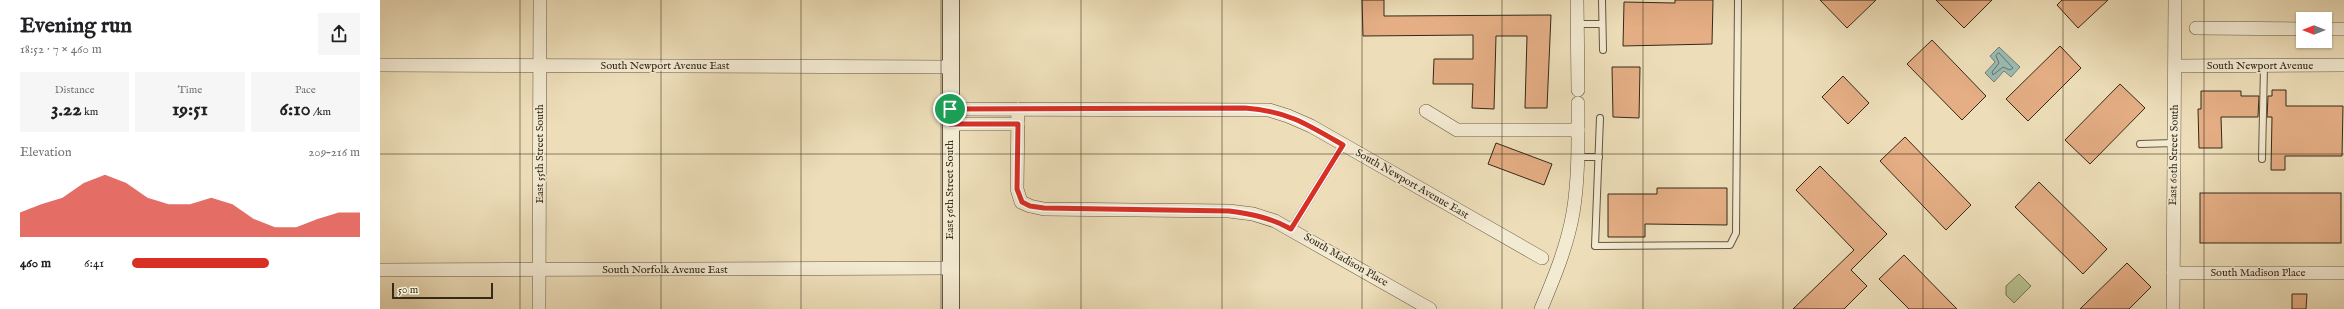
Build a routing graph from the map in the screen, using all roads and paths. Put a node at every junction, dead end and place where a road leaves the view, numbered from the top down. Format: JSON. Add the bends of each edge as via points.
{"nodes":[{"id":1,"x":540,"y":0,"type":"edge"},
{"id":2,"x":951,"y":0,"type":"edge"},
{"id":3,"x":1577,"y":0,"type":"edge"},
{"id":4,"x":1602,"y":0,"type":"edge"},
{"id":5,"x":1738,"y":0,"type":"edge"},
{"id":6,"x":2175,"y":0,"type":"edge"},
{"id":7,"x":1577,"y":24,"type":"junction"},
{"id":8,"x":1602,"y":24,"type":"junction"},
{"id":9,"x":2196,"y":28,"type":"dead end"},
{"id":10,"x":2296,"y":29,"type":"edge"},
{"id":11,"x":2332,"y":29,"type":"edge"},
{"id":12,"x":2344,"y":29,"type":"edge"},
{"id":13,"x":1603,"y":50,"type":"dead end"},
{"id":14,"x":380,"y":65,"type":"edge"},
{"id":15,"x":2344,"y":65,"type":"edge"},
{"id":16,"x":540,"y":66,"type":"junction"},
{"id":17,"x":2175,"y":66,"type":"junction"},
{"id":18,"x":2264,"y":66,"type":"junction"},
{"id":19,"x":951,"y":67,"type":"junction"},
{"id":20,"x":1018,"y":109,"type":"junction"},
{"id":21,"x":1426,"y":111,"type":"dead end"},
{"id":22,"x":950,"y":116,"type":"junction"},
{"id":23,"x":1600,"y":118,"type":"dead end"},
{"id":24,"x":1018,"y":124,"type":"junction"},
{"id":25,"x":1578,"y":130,"type":"junction"},
{"id":26,"x":2140,"y":144,"type":"dead end"},
{"id":27,"x":2174,"y":144,"type":"junction"},
{"id":28,"x":1343,"y":145,"type":"junction"},
{"id":29,"x":1577,"y":157,"type":"junction"},
{"id":30,"x":1599,"y":157,"type":"junction"},
{"id":31,"x":2262,"y":159,"type":"dead end"},
{"id":32,"x":1291,"y":229,"type":"junction"},
{"id":33,"x":1542,"y":258,"type":"dead end"},
{"id":34,"x":951,"y":268,"type":"junction"},
{"id":35,"x":380,"y":270,"type":"edge"},
{"id":36,"x":539,"y":270,"type":"junction"},
{"id":37,"x":2173,"y":273,"type":"junction"},
{"id":38,"x":2344,"y":273,"type":"edge"},
{"id":39,"x":539,"y":309,"type":"edge"},
{"id":40,"x":951,"y":309,"type":"edge"},
{"id":41,"x":1430,"y":309,"type":"edge"},
{"id":42,"x":1541,"y":309,"type":"edge"},
{"id":43,"x":2173,"y":309,"type":"edge"}],
"edges":[{"from":1,"to":16,"type":"street","name":"East 55th Street South"},
{"from":2,"to":19,"type":"street","name":"East 56th Street South"},
{"from":3,"to":7,"type":"street"},
{"from":4,"to":8,"type":"lane"},
{"from":5,"to":30,"type":"lane","via":[[1736,233],[1730,244],[1595,246]]},
{"from":6,"to":17,"type":"street","name":"East 60th Street South"},
{"from":7,"to":8,"type":"lane"},
{"from":7,"to":25,"type":"street"},
{"from":8,"to":13,"type":"lane"},
{"from":9,"to":10,"type":"street"},
{"from":11,"to":12,"type":"street"},
{"from":14,"to":16,"type":"street","name":"South Newport Avenue East"},
{"from":15,"to":18,"type":"street","name":"South Newport Avenue"},
{"from":16,"to":19,"type":"street","name":"South Newport Avenue East"},
{"from":16,"to":36,"type":"street","name":"East 55th Street South"},
{"from":17,"to":18,"type":"street","name":"South Newport Avenue"},
{"from":17,"to":27,"type":"street","name":"East 60th Street South"},
{"from":18,"to":31,"type":"lane"},
{"from":19,"to":22,"type":"street","name":"East 56th Street South"},
{"from":20,"to":22,"type":"street"},
{"from":20,"to":24,"type":"street"},
{"from":20,"to":28,"type":"street","name":"South Newport Avenue East","via":[[1269,110],[1288,116]]},
{"from":21,"to":25,"type":"street","via":[[1457,130]]},
{"from":22,"to":24,"type":"street"},
{"from":22,"to":34,"type":"street","name":"East 56th Street South"},
{"from":23,"to":30,"type":"lane"},
{"from":24,"to":32,"type":"street","name":"South Madison Place","via":[[1017,189],[1022,202],[1030,206],[1229,211],[1253,214]]},
{"from":25,"to":29,"type":"street"},
{"from":26,"to":27,"type":"lane"},
{"from":27,"to":37,"type":"street","name":"East 60th Street South"},
{"from":28,"to":32,"type":"lane"},
{"from":28,"to":33,"type":"street","name":"South Newport Avenue East"},
{"from":29,"to":30,"type":"lane"},
{"from":29,"to":42,"type":"street","via":[[1575,195],[1568,236],[1560,264]]},
{"from":32,"to":41,"type":"street","name":"South Madison Place"},
{"from":34,"to":36,"type":"street","name":"South Norfolk Avenue East"},
{"from":34,"to":40,"type":"street","name":"East 56th Street South"},
{"from":35,"to":36,"type":"street","name":"South Norfolk Avenue East"},
{"from":36,"to":39,"type":"street","name":"East 55th Street South"},
{"from":37,"to":38,"type":"street","name":"South Madison Place"},
{"from":37,"to":43,"type":"street","name":"East 60th Street South"}]}
